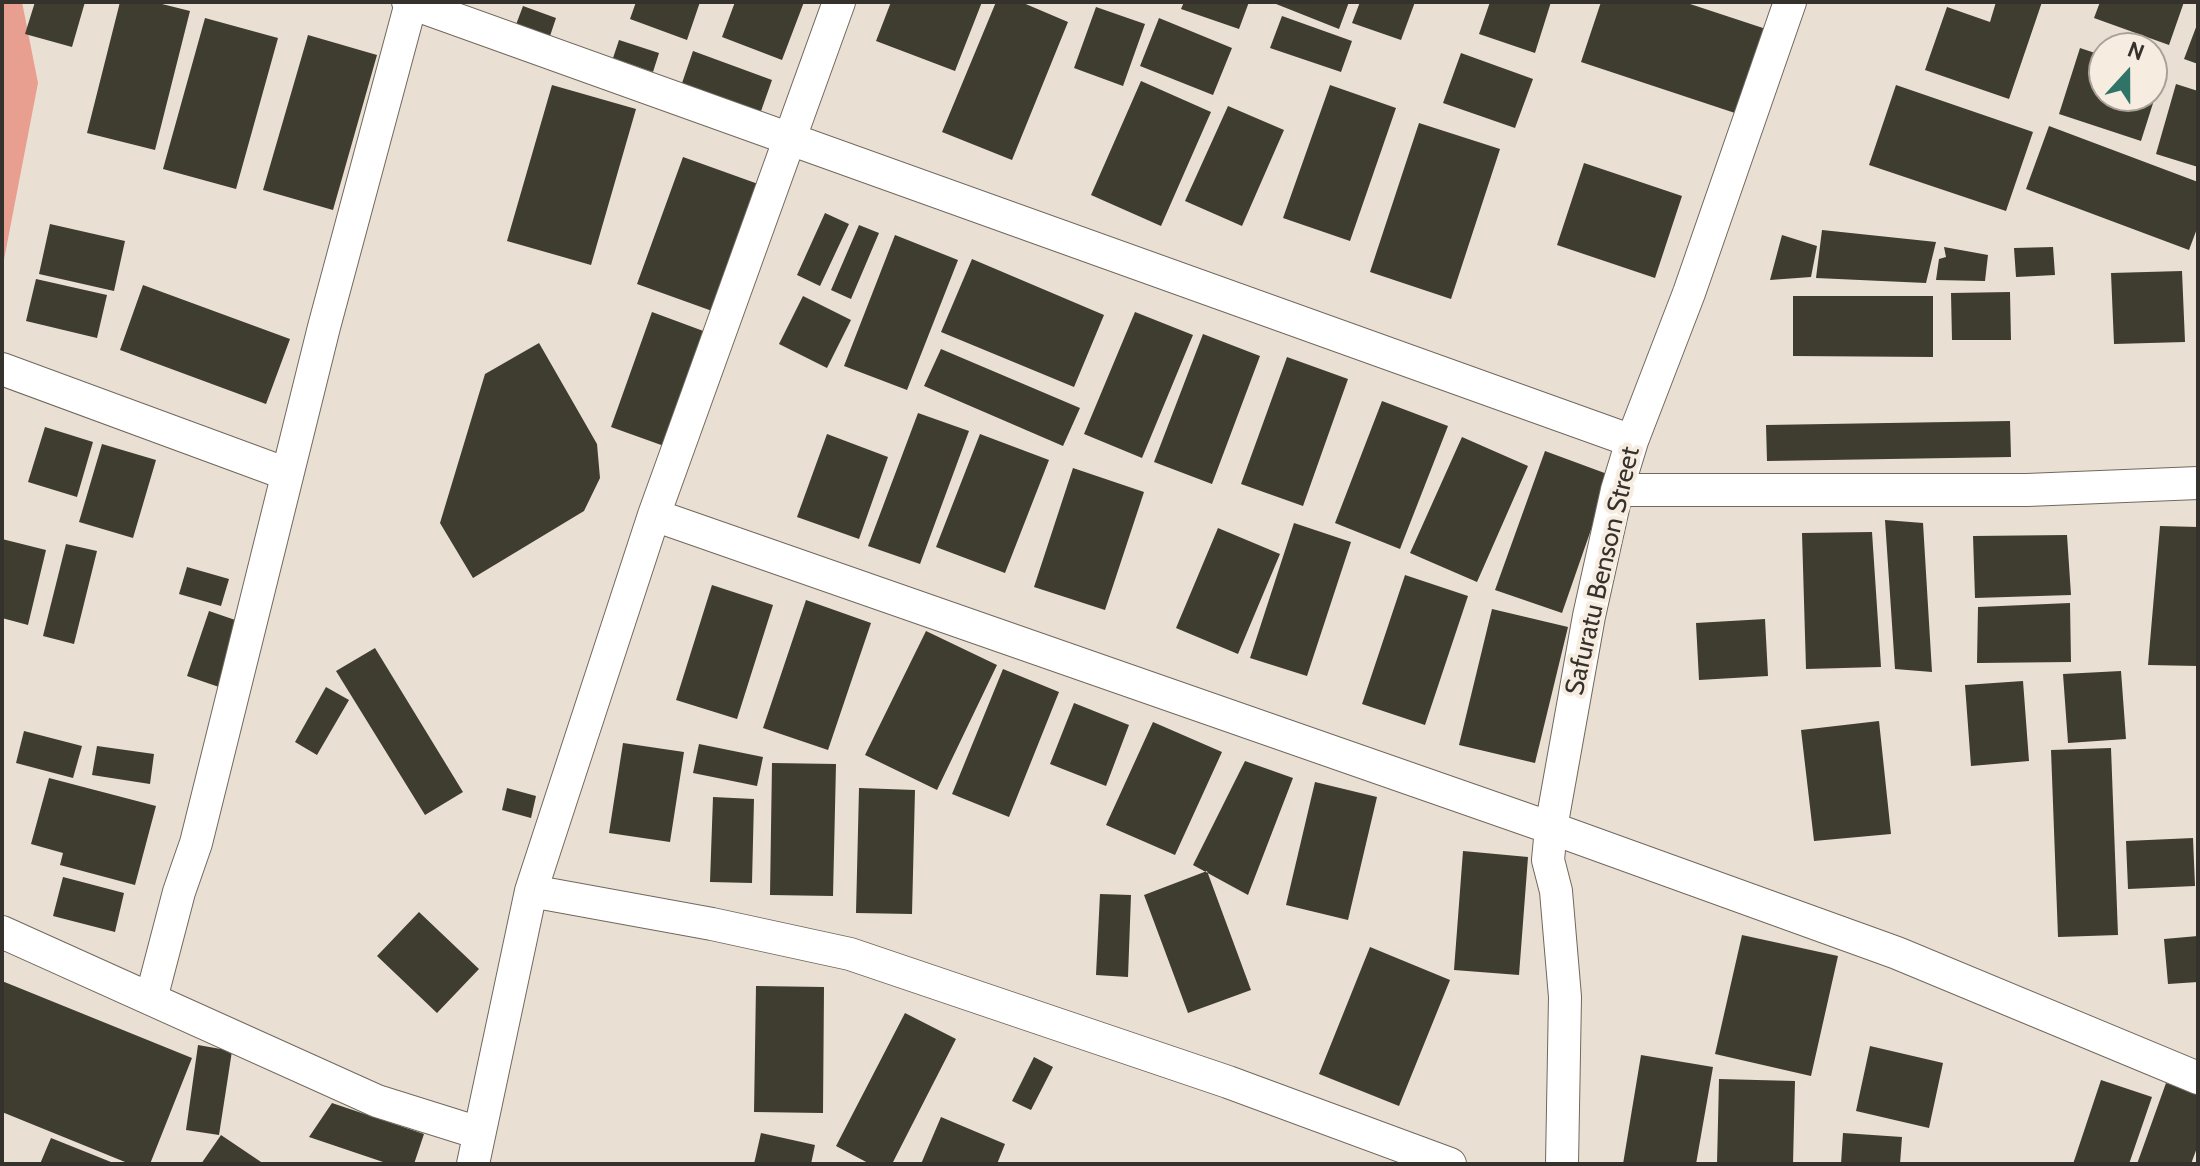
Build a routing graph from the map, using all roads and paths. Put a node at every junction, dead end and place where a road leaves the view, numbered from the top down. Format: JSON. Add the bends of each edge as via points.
{"nodes":[{"id":1,"x":409,"y":2,"type":"edge"},
{"id":2,"x":839,"y":2,"type":"edge"},
{"id":3,"x":1790,"y":2,"type":"edge"},
{"id":4,"x":790,"y":139,"type":"junction"},
{"id":5,"x":2,"y":369,"type":"edge"},
{"id":6,"x":1632,"y":441,"type":"junction"},
{"id":7,"x":287,"y":474,"type":"junction"},
{"id":8,"x":2198,"y":483,"type":"edge"},
{"id":9,"x":1617,"y":490,"type":"junction"},
{"id":10,"x":654,"y":515,"type":"junction"},
{"id":11,"x":1551,"y":828,"type":"junction"},
{"id":12,"x":531,"y":891,"type":"junction"},
{"id":13,"x":2,"y":932,"type":"edge"},
{"id":14,"x":151,"y":999,"type":"junction"},
{"id":15,"x":2198,"y":1078,"type":"edge"},
{"id":16,"x":476,"y":1148,"type":"edge"},
{"id":17,"x":1450,"y":1164,"type":"edge"},
{"id":18,"x":1562,"y":1164,"type":"edge"}],
"edges":[{"from":1,"to":4,"type":"street"},
{"from":1,"to":7,"type":"street"},
{"from":2,"to":4,"type":"street"},
{"from":3,"to":6,"type":"street","name":"Safuratu Benson Street"},
{"from":4,"to":6,"type":"street"},
{"from":4,"to":10,"type":"street"},
{"from":5,"to":7,"type":"street"},
{"from":6,"to":9,"type":"street","name":"Safuratu Benson Street"},
{"from":7,"to":14,"type":"street","via":[[196,843]]},
{"from":8,"to":9,"type":"street","via":[[2027,490]]},
{"from":9,"to":11,"type":"street","name":"Safuratu Benson Street"},
{"from":10,"to":11,"type":"street"},
{"from":10,"to":12,"type":"street"},
{"from":11,"to":15,"type":"street","via":[[1897,953]]},
{"from":11,"to":18,"type":"street","name":"Safuratu Benson Street","via":[[1548,860],[1556,891],[1565,997]]},
{"from":12,"to":16,"type":"street"},
{"from":12,"to":17,"type":"street","via":[[850,954],[1228,1082]]},
{"from":13,"to":14,"type":"street"},
{"from":14,"to":16,"type":"street"}]}
